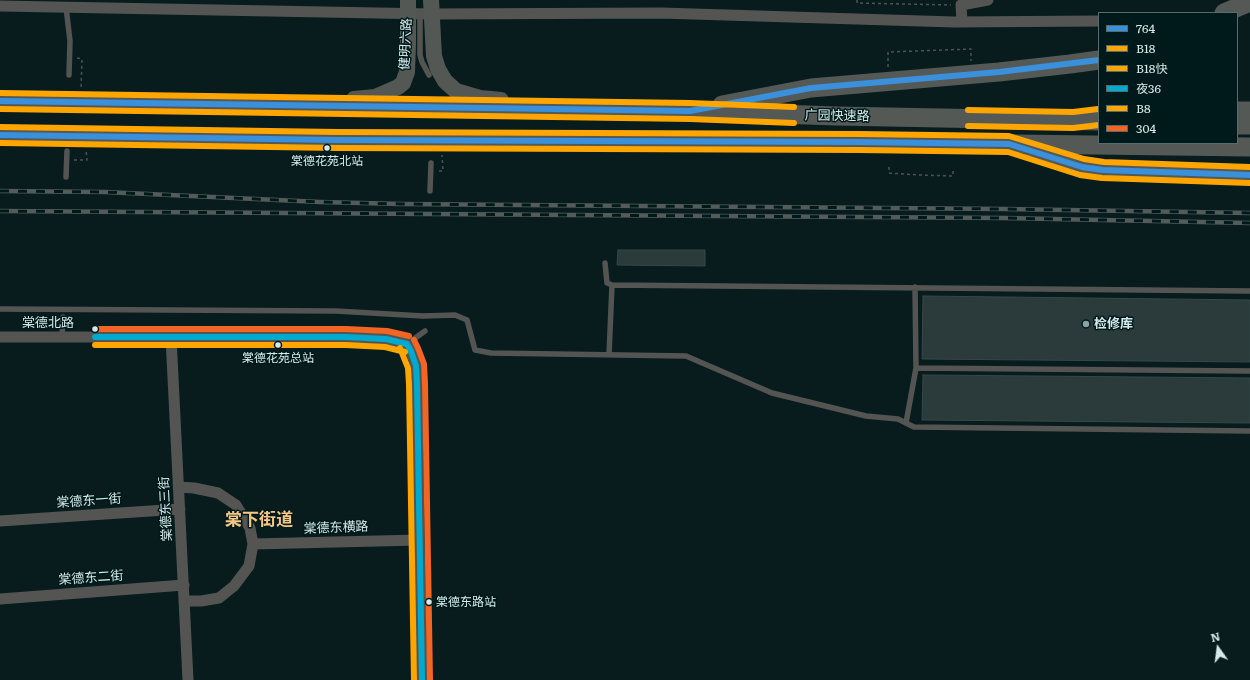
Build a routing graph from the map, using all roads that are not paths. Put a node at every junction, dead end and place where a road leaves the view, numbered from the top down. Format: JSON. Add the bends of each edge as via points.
{"nodes":[{"id":1,"x":988,"y":0,"type":"edge"},
{"id":2,"x":1250,"y":2,"type":"edge"},
{"id":3,"x":66,"y":3,"type":"edge"},
{"id":4,"x":0,"y":6,"type":"edge"},
{"id":5,"x":420,"y":8,"type":"edge"},
{"id":6,"x":1226,"y":12,"type":"edge"},
{"id":7,"x":962,"y":21,"type":"junction"},
{"id":8,"x":1098,"y":21,"type":"edge"},
{"id":9,"x":1098,"y":60,"type":"edge"},
{"id":10,"x":429,"y":75,"type":"dead end"},
{"id":11,"x":69,"y":76,"type":"dead end"},
{"id":12,"x":0,"y":101,"type":"edge"},
{"id":13,"x":306,"y":104,"type":"junction"},
{"id":14,"x":558,"y":109,"type":"junction"},
{"id":15,"x":690,"y":111,"type":"junction"},
{"id":16,"x":1238,"y":111,"type":"edge"},
{"id":17,"x":1250,"y":111,"type":"edge"},
{"id":18,"x":1098,"y":117,"type":"edge"},
{"id":19,"x":1073,"y":120,"type":"junction"},
{"id":20,"x":1098,"y":121,"type":"edge"},
{"id":21,"x":1238,"y":125,"type":"edge"},
{"id":22,"x":1250,"y":125,"type":"edge"},
{"id":23,"x":0,"y":135,"type":"edge"},
{"id":24,"x":1009,"y":144,"type":"junction"},
{"id":25,"x":1250,"y":147,"type":"edge"},
{"id":26,"x":67,"y":151,"type":"dead end"},
{"id":27,"x":431,"y":163,"type":"dead end"},
{"id":28,"x":1250,"y":164,"type":"edge"},
{"id":29,"x":1250,"y":175,"type":"edge"},
{"id":30,"x":66,"y":177,"type":"dead end"},
{"id":31,"x":430,"y":191,"type":"dead end"},
{"id":32,"x":605,"y":263,"type":"dead end"},
{"id":33,"x":612,"y":285,"type":"junction"},
{"id":34,"x":915,"y":287,"type":"junction"},
{"id":35,"x":1250,"y":291,"type":"edge"},
{"id":36,"x":0,"y":309,"type":"edge"},
{"id":37,"x":63,"y":317,"type":"dead end"},
{"id":38,"x":425,"y":331,"type":"dead end"},
{"id":39,"x":62,"y":336,"type":"junction"},
{"id":40,"x":0,"y":337,"type":"edge"},
{"id":41,"x":171,"y":337,"type":"junction"},
{"id":42,"x":407,"y":344,"type":"junction"},
{"id":43,"x":609,"y":355,"type":"junction"},
{"id":44,"x":916,"y":368,"type":"junction"},
{"id":45,"x":1250,"y":371,"type":"edge"},
{"id":46,"x":906,"y":423,"type":"junction"},
{"id":47,"x":1250,"y":431,"type":"edge"},
{"id":48,"x":179,"y":487,"type":"junction"},
{"id":49,"x":180,"y":509,"type":"junction"},
{"id":50,"x":0,"y":521,"type":"edge"},
{"id":51,"x":419,"y":540,"type":"junction"},
{"id":52,"x":253,"y":544,"type":"junction"},
{"id":53,"x":184,"y":585,"type":"junction"},
{"id":54,"x":0,"y":599,"type":"edge"},
{"id":55,"x":184,"y":601,"type":"junction"},
{"id":56,"x":188,"y":680,"type":"edge"},
{"id":57,"x":422,"y":680,"type":"edge"}],
"edges":[{"from":1,"to":7,"type":"street","via":[[961,5]]},
{"from":2,"to":6,"type":"highway"},
{"from":3,"to":4,"type":"street"},
{"from":3,"to":5,"type":"street"},
{"from":3,"to":11,"type":"lane","via":[[70,41]]},
{"from":5,"to":7,"type":"street"},
{"from":5,"to":10,"type":"lane","via":[[420,55]]},
{"from":5,"to":13,"type":"main road","name":"健明六路","via":[[408,44],[407,72],[403,83],[375,97]]},
{"from":5,"to":14,"type":"main road","name":"健明六路","via":[[438,69],[445,81],[456,91],[480,98]]},
{"from":7,"to":8,"type":"street"},
{"from":9,"to":15,"type":"highway","via":[[999,72],[811,88]]},
{"from":12,"to":13,"type":"highway","name":"广园快速路"},
{"from":13,"to":14,"type":"highway","name":"广园快速路"},
{"from":14,"to":15,"type":"highway","name":"广园快速路"},
{"from":15,"to":19,"type":"highway","name":"广园快速路"},
{"from":16,"to":17,"type":"highway"},
{"from":18,"to":19,"type":"highway"},
{"from":19,"to":20,"type":"highway","name":"广园快速路"},
{"from":21,"to":22,"type":"highway"},
{"from":23,"to":24,"type":"highway","name":"广园快速路"},
{"from":24,"to":25,"type":"highway","name":"广园快速路"},
{"from":24,"to":28,"type":"highway","via":[[1074,156],[1136,161]]},
{"from":24,"to":29,"type":"highway","via":[[1082,167],[1103,170]]},
{"from":26,"to":30,"type":"lane"},
{"from":27,"to":31,"type":"lane"},
{"from":32,"to":33,"type":"lane","via":[[607,283]]},
{"from":33,"to":34,"type":"lane"},
{"from":33,"to":43,"type":"lane"},
{"from":34,"to":35,"type":"lane"},
{"from":34,"to":44,"type":"lane"},
{"from":36,"to":43,"type":"lane","via":[[336,311],[423,316],[455,315],[467,320],[475,350],[491,353]]},
{"from":37,"to":39,"type":"lane"},
{"from":38,"to":42,"type":"lane"},
{"from":39,"to":40,"type":"street","name":"棠德北路"},
{"from":39,"to":41,"type":"street","name":"棠德北路"},
{"from":41,"to":42,"type":"street","name":"棠德北路","via":[[366,338],[392,339]]},
{"from":41,"to":48,"type":"street","name":"棠德东三街"},
{"from":42,"to":51,"type":"street","via":[[416,366],[418,384]]},
{"from":43,"to":46,"type":"lane","via":[[686,356],[772,393],[866,416],[898,419]]},
{"from":44,"to":45,"type":"lane"},
{"from":44,"to":46,"type":"lane"},
{"from":46,"to":47,"type":"lane","via":[[914,427],[939,428]]},
{"from":48,"to":49,"type":"street","name":"棠德东三街"},
{"from":48,"to":52,"type":"street","via":[[218,493],[236,506],[250,528]]},
{"from":49,"to":50,"type":"street","name":"棠德东一街"},
{"from":49,"to":53,"type":"street","name":"棠德东三街"},
{"from":51,"to":52,"type":"street","name":"棠德东横路"},
{"from":51,"to":57,"type":"street"},
{"from":52,"to":55,"type":"street","via":[[249,566],[234,586],[219,598]]},
{"from":53,"to":54,"type":"street","name":"棠德东二街"},
{"from":53,"to":55,"type":"street","name":"棠德东三街"},
{"from":55,"to":56,"type":"street","name":"棠德东三街"}]}
